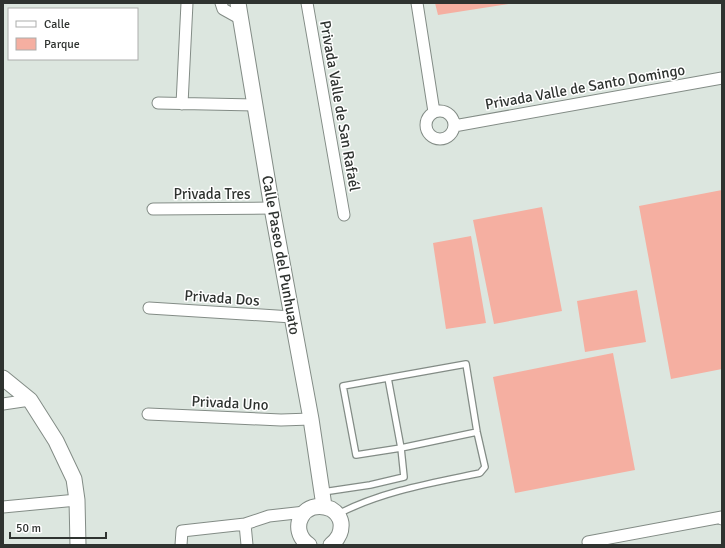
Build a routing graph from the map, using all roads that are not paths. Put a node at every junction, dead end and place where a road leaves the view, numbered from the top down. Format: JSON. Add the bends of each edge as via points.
{"nodes":[{"id":1,"x":186,"y":3,"type":"edge"},
{"id":2,"x":221,"y":3,"type":"edge"},
{"id":3,"x":238,"y":3,"type":"edge"},
{"id":4,"x":306,"y":3,"type":"edge"},
{"id":5,"x":417,"y":3,"type":"edge"},
{"id":6,"x":241,"y":19,"type":"junction"},
{"id":7,"x":722,"y":78,"type":"edge"},
{"id":8,"x":158,"y":103,"type":"dead end"},
{"id":9,"x":182,"y":104,"type":"junction"},
{"id":10,"x":255,"y":106,"type":"junction"},
{"id":11,"x":434,"y":112,"type":"junction"},
{"id":12,"x":454,"y":126,"type":"junction"},
{"id":13,"x":272,"y":208,"type":"junction"},
{"id":14,"x":153,"y":209,"type":"dead end"},
{"id":15,"x":344,"y":215,"type":"dead end"},
{"id":16,"x":149,"y":308,"type":"dead end"},
{"id":17,"x":292,"y":317,"type":"junction"},
{"id":18,"x":3,"y":378,"type":"edge"},
{"id":19,"x":388,"y":378,"type":"junction"},
{"id":20,"x":30,"y":400,"type":"junction"},
{"id":21,"x":3,"y":404,"type":"edge"},
{"id":22,"x":148,"y":414,"type":"dead end"},
{"id":23,"x":311,"y":419,"type":"junction"},
{"id":24,"x":477,"y":432,"type":"junction"},
{"id":25,"x":401,"y":448,"type":"junction"},
{"id":26,"x":323,"y":499,"type":"junction"},
{"id":27,"x":77,"y":500,"type":"junction"},
{"id":28,"x":3,"y":507,"type":"edge"},
{"id":29,"x":305,"y":512,"type":"junction"},
{"id":30,"x":338,"y":514,"type":"junction"},
{"id":31,"x":722,"y":519,"type":"edge"},
{"id":32,"x":245,"y":524,"type":"junction"},
{"id":33,"x":78,"y":545,"type":"edge"},
{"id":34,"x":182,"y":545,"type":"edge"},
{"id":35,"x":247,"y":545,"type":"edge"},
{"id":36,"x":310,"y":545,"type":"edge"},
{"id":37,"x":331,"y":545,"type":"edge"},
{"id":38,"x":589,"y":545,"type":"edge"}],
"edges":[{"from":1,"to":9,"type":"street"},
{"from":2,"to":6,"type":"street","via":[[223,9]]},
{"from":3,"to":6,"type":"street","name":"Calle Paseo del Punhuato"},
{"from":4,"to":15,"type":"street","name":"Privada Valle de San Rafaél"},
{"from":5,"to":11,"type":"street"},
{"from":6,"to":10,"type":"street","name":"Calle Paseo del Punhuato"},
{"from":7,"to":12,"type":"street","name":"Privada Valle de Santo Domingo"},
{"from":8,"to":9,"type":"street"},
{"from":9,"to":10,"type":"street"},
{"from":10,"to":13,"type":"street","name":"Calle Paseo del Punhuato"},
{"from":11,"to":12,"type":"street","via":[[440,110],[451,115]]},
{"from":11,"to":12,"type":"street","via":[[426,123],[432,136],[446,137],[453,131]]},
{"from":13,"to":14,"type":"street","name":"Privada Tres"},
{"from":13,"to":17,"type":"street","name":"Calle Paseo del Punhuato"},
{"from":16,"to":17,"type":"street","name":"Privada Dos"},
{"from":17,"to":23,"type":"street","name":"Calle Paseo del Punhuato"},
{"from":18,"to":20,"type":"street"},
{"from":19,"to":24,"type":"lane","via":[[466,364]]},
{"from":19,"to":25,"type":"lane"},
{"from":19,"to":25,"type":"lane","via":[[344,386],[356,455]]},
{"from":20,"to":21,"type":"street"},
{"from":20,"to":27,"type":"street","via":[[56,441],[74,479]]},
{"from":22,"to":23,"type":"street","name":"Privada Uno"},
{"from":23,"to":26,"type":"street","name":"Calle Paseo del Punhuato"},
{"from":24,"to":25,"type":"lane"},
{"from":24,"to":30,"type":"lane","via":[[485,467],[480,473],[409,488]]},
{"from":25,"to":26,"type":"lane","via":[[404,477]]},
{"from":26,"to":29,"type":"street","via":[[318,506]]},
{"from":26,"to":30,"type":"street"},
{"from":27,"to":28,"type":"street"},
{"from":27,"to":33,"type":"street"},
{"from":29,"to":32,"type":"street","via":[[269,516]]},
{"from":29,"to":36,"type":"street","via":[[299,523],[299,531],[305,542]]},
{"from":30,"to":37,"type":"street","via":[[342,528],[337,540]]},
{"from":31,"to":38,"type":"street","via":[[588,542]]},
{"from":32,"to":34,"type":"street","via":[[182,531]]},
{"from":32,"to":35,"type":"street"}]}
